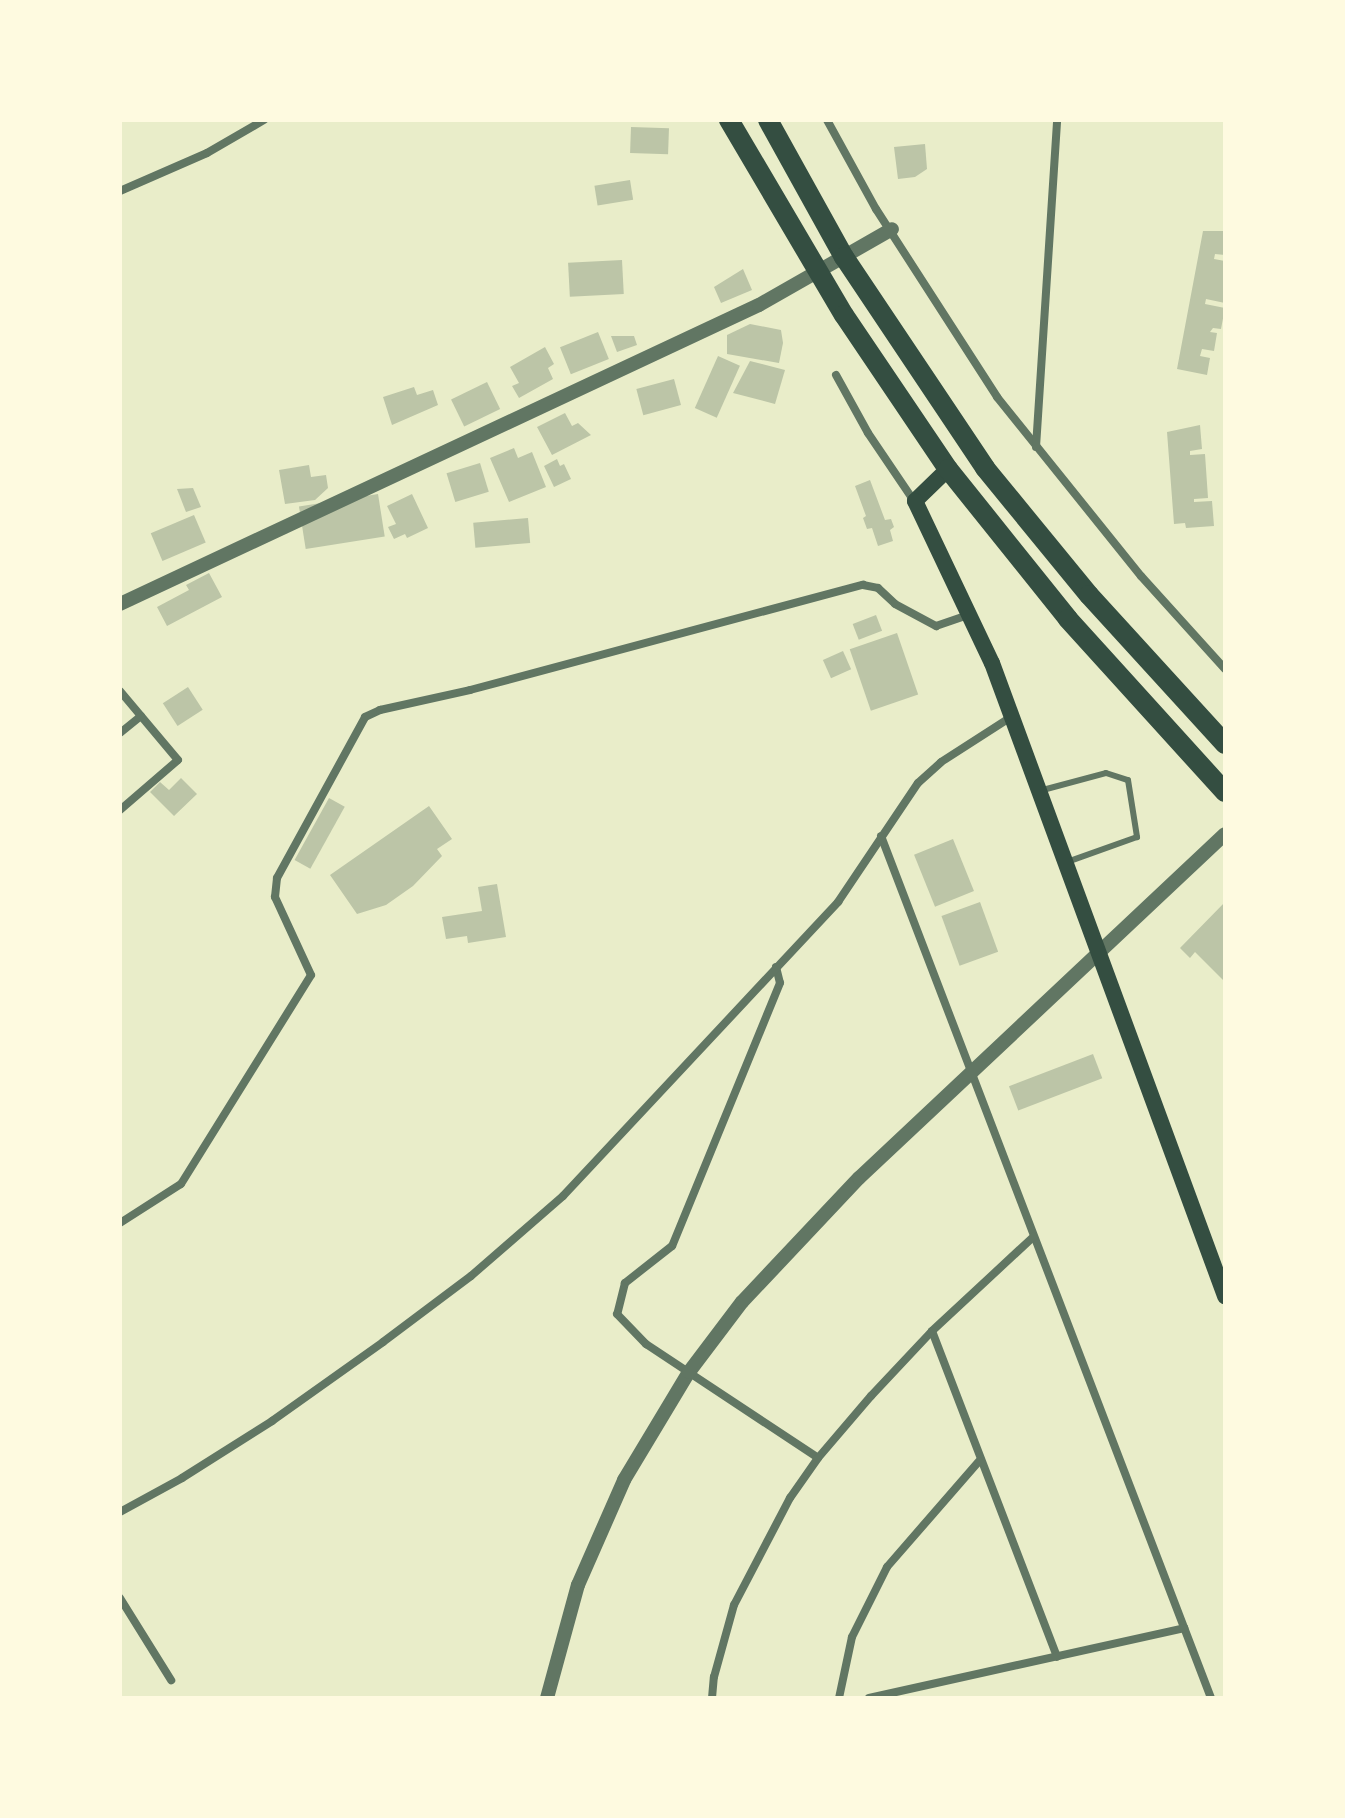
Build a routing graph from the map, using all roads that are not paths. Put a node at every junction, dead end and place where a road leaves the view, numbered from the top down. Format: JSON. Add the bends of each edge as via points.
{"nodes":[{"id":1,"x":264,"y":120,"type":"edge"},
{"id":2,"x":729,"y":120,"type":"edge"},
{"id":3,"x":768,"y":120,"type":"edge"},
{"id":4,"x":827,"y":120,"type":"edge"},
{"id":5,"x":1057,"y":120,"type":"edge"},
{"id":6,"x":120,"y":191,"type":"edge"},
{"id":7,"x":892,"y":229,"type":"junction"},
{"id":8,"x":844,"y":257,"type":"junction"},
{"id":9,"x":817,"y":272,"type":"junction"},
{"id":10,"x":836,"y":375,"type":"dead end"},
{"id":11,"x":1036,"y":447,"type":"junction"},
{"id":12,"x":948,"y":469,"type":"junction"},
{"id":13,"x":915,"y":501,"type":"junction"},
{"id":14,"x":120,"y":604,"type":"edge"},
{"id":15,"x":971,"y":614,"type":"junction"},
{"id":16,"x":1225,"y":669,"type":"edge"},
{"id":17,"x":120,"y":691,"type":"edge"},
{"id":18,"x":141,"y":716,"type":"junction"},
{"id":19,"x":1011,"y":717,"type":"junction"},
{"id":20,"x":120,"y":733,"type":"edge"},
{"id":21,"x":1225,"y":744,"type":"edge"},
{"id":22,"x":1039,"y":792,"type":"junction"},
{"id":23,"x":1225,"y":792,"type":"edge"},
{"id":24,"x":120,"y":810,"type":"edge"},
{"id":25,"x":1225,"y":834,"type":"edge"},
{"id":26,"x":881,"y":836,"type":"junction"},
{"id":27,"x":1064,"y":863,"type":"junction"},
{"id":28,"x":1098,"y":955,"type":"junction"},
{"id":29,"x":776,"y":967,"type":"junction"},
{"id":30,"x":973,"y":1072,"type":"junction"},
{"id":31,"x":120,"y":1223,"type":"edge"},
{"id":32,"x":1033,"y":1237,"type":"junction"},
{"id":33,"x":1225,"y":1296,"type":"edge"},
{"id":34,"x":932,"y":1331,"type":"junction"},
{"id":35,"x":689,"y":1372,"type":"junction"},
{"id":36,"x":818,"y":1458,"type":"junction"},
{"id":37,"x":979,"y":1461,"type":"junction"},
{"id":38,"x":120,"y":1512,"type":"edge"},
{"id":39,"x":120,"y":1598,"type":"edge"},
{"id":40,"x":1184,"y":1628,"type":"junction"},
{"id":41,"x":1057,"y":1657,"type":"junction"},
{"id":42,"x":171,"y":1680,"type":"dead end"},
{"id":43,"x":547,"y":1698,"type":"edge"},
{"id":44,"x":712,"y":1698,"type":"edge"},
{"id":45,"x":839,"y":1698,"type":"edge"},
{"id":46,"x":869,"y":1698,"type":"edge"},
{"id":47,"x":1211,"y":1698,"type":"edge"}],
"edges":[{"from":1,"to":6,"type":"street","via":[[207,153]]},
{"from":2,"to":9,"type":"highway"},
{"from":3,"to":8,"type":"highway"},
{"from":4,"to":7,"type":"street"},
{"from":5,"to":11,"type":"street"},
{"from":7,"to":8,"type":"street"},
{"from":7,"to":11,"type":"street","via":[[997,397]]},
{"from":8,"to":9,"type":"street"},
{"from":8,"to":21,"type":"highway","via":[[985,468],[1089,595]]},
{"from":9,"to":12,"type":"highway"},
{"from":9,"to":14,"type":"street","via":[[745,312]]},
{"from":10,"to":13,"type":"street"},
{"from":11,"to":16,"type":"street"},
{"from":12,"to":13,"type":"main road"},
{"from":12,"to":23,"type":"highway","via":[[1068,619]]},
{"from":13,"to":15,"type":"main road"},
{"from":15,"to":19,"type":"main road"},
{"from":15,"to":31,"type":"street","via":[[936,626],[895,604],[878,588],[863,585],[365,717],[277,878],[275,897],[311,975],[181,1184]]},
{"from":17,"to":18,"type":"street"},
{"from":18,"to":20,"type":"street"},
{"from":18,"to":24,"type":"street","via":[[178,760]]},
{"from":19,"to":22,"type":"main road"},
{"from":19,"to":26,"type":"street","via":[[918,783]]},
{"from":22,"to":27,"type":"main road"},
{"from":22,"to":27,"type":"lane","via":[[1106,773],[1128,780],[1137,837]]},
{"from":25,"to":28,"type":"street"},
{"from":26,"to":29,"type":"street","via":[[838,902]]},
{"from":26,"to":30,"type":"street"},
{"from":27,"to":28,"type":"main road"},
{"from":28,"to":30,"type":"street"},
{"from":28,"to":33,"type":"main road"},
{"from":29,"to":35,"type":"street","via":[[780,983],[672,1246],[625,1283],[617,1314],[646,1344]]},
{"from":29,"to":38,"type":"street","via":[[563,1196],[471,1276],[272,1421]]},
{"from":30,"to":32,"type":"street"},
{"from":30,"to":35,"type":"street","via":[[787,1251]]},
{"from":32,"to":34,"type":"street"},
{"from":32,"to":40,"type":"street"},
{"from":34,"to":36,"type":"street"},
{"from":34,"to":37,"type":"street"},
{"from":35,"to":36,"type":"street"},
{"from":35,"to":43,"type":"street","via":[[654,1426],[599,1532],[578,1585]]},
{"from":36,"to":44,"type":"street","via":[[790,1498],[734,1605]]},
{"from":37,"to":41,"type":"street"},
{"from":37,"to":45,"type":"street","via":[[887,1567],[852,1637]]},
{"from":39,"to":42,"type":"street"},
{"from":40,"to":41,"type":"street"},
{"from":40,"to":47,"type":"street"},
{"from":41,"to":46,"type":"street"}]}
